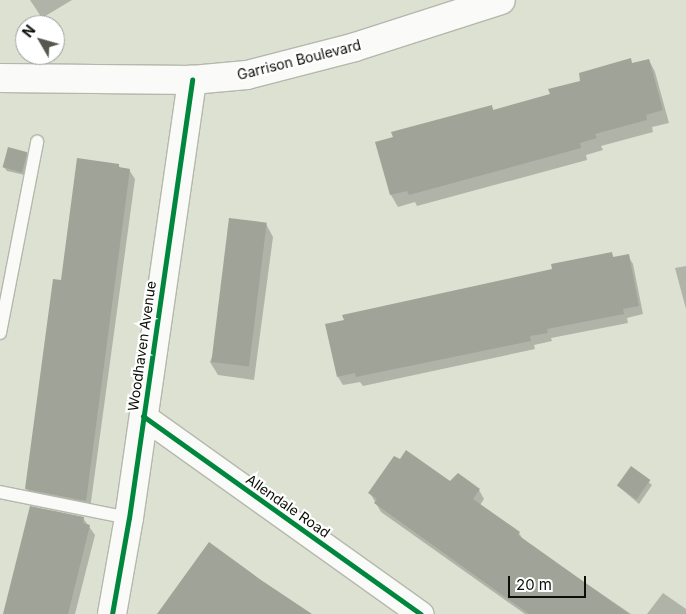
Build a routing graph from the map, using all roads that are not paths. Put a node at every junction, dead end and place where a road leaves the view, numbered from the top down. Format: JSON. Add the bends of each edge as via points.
{"nodes":[{"id":1,"x":501,"y":0,"type":"edge"},
{"id":2,"x":0,"y":78,"type":"edge"},
{"id":3,"x":192,"y":80,"type":"junction"},
{"id":4,"x":37,"y":142,"type":"dead end"},
{"id":5,"x":0,"y":333,"type":"edge"},
{"id":6,"x":142,"y":416,"type":"junction"},
{"id":7,"x":0,"y":492,"type":"edge"},
{"id":8,"x":129,"y":518,"type":"junction"},
{"id":9,"x":112,"y":614,"type":"edge"},
{"id":10,"x":421,"y":614,"type":"edge"}],
"edges":[{"from":1,"to":3,"type":"street","name":"Garrison Boulevard","via":[[355,48],[286,66],[247,75]]},
{"from":2,"to":3,"type":"street","name":"Garrison Boulevard"},
{"from":3,"to":6,"type":"street","name":"Woodhaven Avenue"},
{"from":4,"to":5,"type":"lane"},
{"from":6,"to":8,"type":"street","name":"Woodhaven Avenue"},
{"from":6,"to":10,"type":"street","name":"Allendale Road"},
{"from":7,"to":8,"type":"lane"},
{"from":8,"to":9,"type":"street","name":"Woodhaven Avenue"}]}
